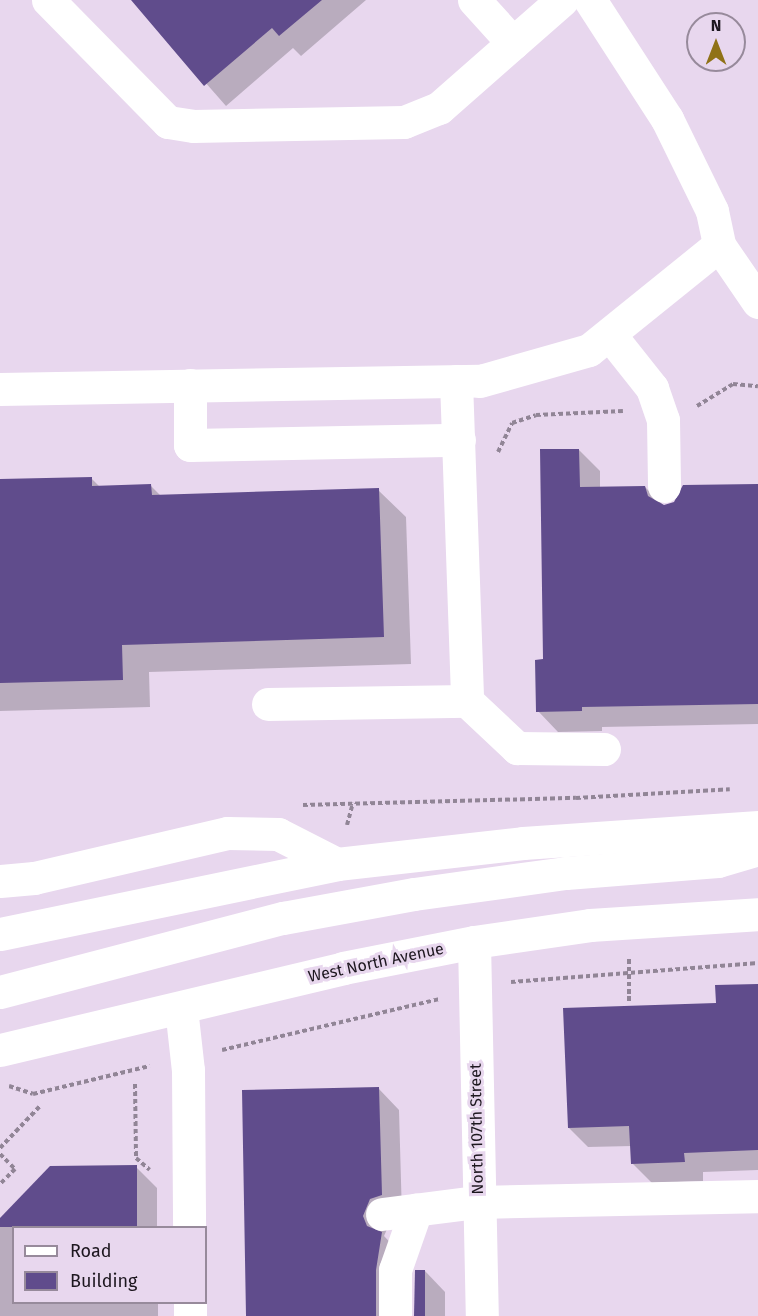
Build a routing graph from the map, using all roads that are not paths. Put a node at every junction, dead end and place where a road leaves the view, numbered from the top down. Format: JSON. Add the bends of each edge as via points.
{"nodes":[{"id":1,"x":48,"y":0,"type":"edge"},
{"id":2,"x":474,"y":0,"type":"edge"},
{"id":3,"x":562,"y":0,"type":"edge"},
{"id":4,"x":590,"y":0,"type":"edge"},
{"id":5,"x":513,"y":43,"type":"junction"},
{"id":6,"x":719,"y":245,"type":"junction"},
{"id":7,"x":758,"y":302,"type":"edge"},
{"id":8,"x":610,"y":334,"type":"junction"},
{"id":9,"x":456,"y":381,"type":"junction"},
{"id":10,"x":190,"y":385,"type":"junction"},
{"id":11,"x":0,"y":389,"type":"edge"},
{"id":12,"x":459,"y":440,"type":"junction"},
{"id":13,"x":664,"y":486,"type":"dead end"},
{"id":14,"x":467,"y":701,"type":"junction"},
{"id":15,"x":268,"y":704,"type":"dead end"},
{"id":16,"x":604,"y":749,"type":"dead end"},
{"id":17,"x":758,"y":827,"type":"edge"},
{"id":18,"x":758,"y":849,"type":"edge"},
{"id":19,"x":338,"y":864,"type":"junction"},
{"id":20,"x":0,"y":881,"type":"edge"},
{"id":21,"x":758,"y":914,"type":"edge"},
{"id":22,"x":0,"y":934,"type":"edge"},
{"id":23,"x":474,"y":942,"type":"junction"},
{"id":24,"x":0,"y":992,"type":"edge"},
{"id":25,"x":180,"y":1008,"type":"junction"},
{"id":26,"x":0,"y":1050,"type":"edge"},
{"id":27,"x":758,"y":1196,"type":"edge"},
{"id":28,"x":477,"y":1202,"type":"junction"},
{"id":29,"x":416,"y":1210,"type":"junction"},
{"id":30,"x":382,"y":1214,"type":"dead end"},
{"id":31,"x":189,"y":1226,"type":"edge"},
{"id":32,"x":395,"y":1316,"type":"edge"},
{"id":33,"x":482,"y":1316,"type":"edge"}],
"edges":[{"from":1,"to":5,"type":"main road","via":[[168,122],[193,126],[404,122],[439,108]]},
{"from":2,"to":5,"type":"main road"},
{"from":3,"to":5,"type":"main road"},
{"from":4,"to":6,"type":"main road","via":[[668,119],[712,211]]},
{"from":6,"to":7,"type":"main road"},
{"from":6,"to":8,"type":"main road"},
{"from":8,"to":9,"type":"main road","via":[[590,350],[480,381]]},
{"from":8,"to":13,"type":"main road","via":[[652,388],[663,420]]},
{"from":9,"to":10,"type":"main road"},
{"from":9,"to":12,"type":"main road"},
{"from":10,"to":11,"type":"main road"},
{"from":10,"to":12,"type":"main road","via":[[190,445]]},
{"from":12,"to":14,"type":"main road"},
{"from":14,"to":15,"type":"main road"},
{"from":14,"to":16,"type":"main road","via":[[517,748]]},
{"from":17,"to":19,"type":"main road","via":[[534,842]]},
{"from":18,"to":24,"type":"main road","via":[[718,861],[555,875],[414,894],[283,918]]},
{"from":19,"to":20,"type":"main road","via":[[278,834],[227,833],[34,878]]},
{"from":19,"to":22,"type":"main road"},
{"from":21,"to":23,"type":"main road","name":"West North Avenue","via":[[590,925]]},
{"from":23,"to":25,"type":"main road","name":"West North Avenue","via":[[343,968]]},
{"from":23,"to":28,"type":"main road","name":"North 107th Street"},
{"from":25,"to":26,"type":"main road","name":"West North Avenue"},
{"from":25,"to":31,"type":"main road","via":[[188,1070]]},
{"from":27,"to":28,"type":"main road"},
{"from":28,"to":29,"type":"main road"},
{"from":28,"to":33,"type":"main road","name":"North 107th Street"},
{"from":29,"to":30,"type":"main road"},
{"from":29,"to":32,"type":"main road","via":[[395,1270]]}]}
